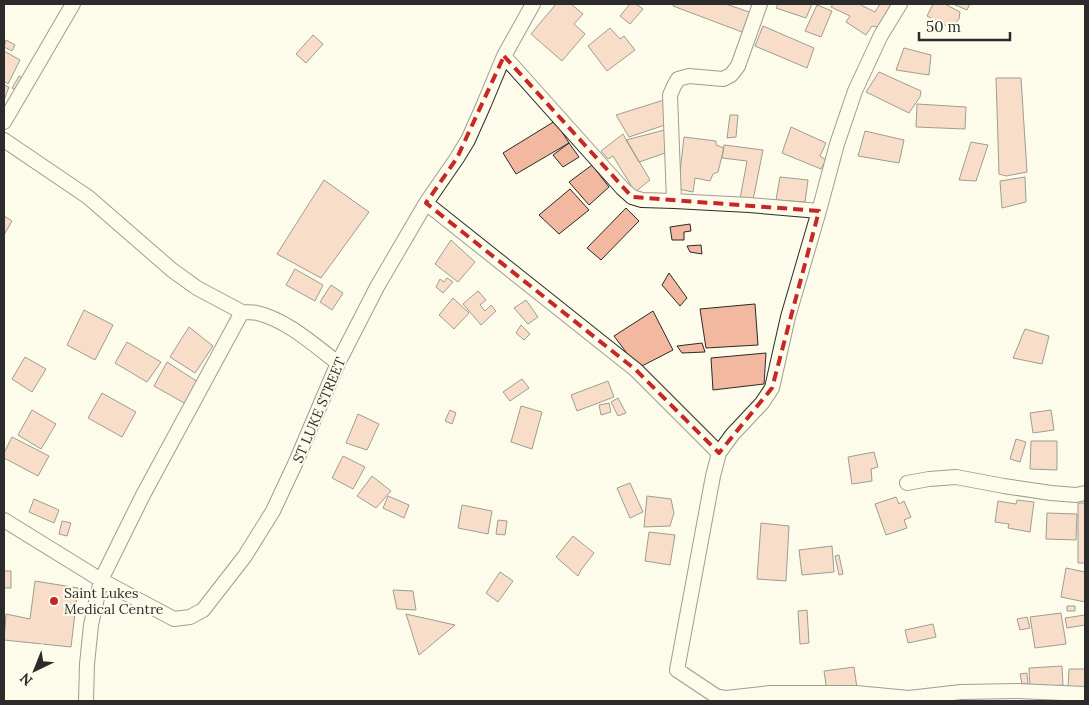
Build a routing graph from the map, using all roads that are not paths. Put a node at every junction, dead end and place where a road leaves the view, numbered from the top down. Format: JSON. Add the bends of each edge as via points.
{"nodes":[{"id":1,"x":73,"y":4,"type":"edge"},
{"id":2,"x":533,"y":4,"type":"edge"},
{"id":3,"x":760,"y":4,"type":"edge"},
{"id":4,"x":900,"y":4,"type":"edge"},
{"id":5,"x":504,"y":56,"type":"junction"},
{"id":6,"x":4,"y":122,"type":"edge"},
{"id":7,"x":4,"y":140,"type":"edge"},
{"id":8,"x":674,"y":200,"type":"junction"},
{"id":9,"x":426,"y":203,"type":"junction"},
{"id":10,"x":819,"y":211,"type":"junction"},
{"id":11,"x":242,"y":312,"type":"junction"},
{"id":12,"x":338,"y":363,"type":"junction"},
{"id":13,"x":719,"y":453,"type":"junction"},
{"id":14,"x":907,"y":483,"type":"dead end"},
{"id":15,"x":1085,"y":493,"type":"edge"},
{"id":16,"x":4,"y":520,"type":"edge"},
{"id":17,"x":101,"y":580,"type":"junction"},
{"id":18,"x":1085,"y":694,"type":"edge"},
{"id":19,"x":86,"y":701,"type":"edge"}],
"edges":[{"from":1,"to":6,"type":"street"},
{"from":2,"to":5,"type":"street","name":"ST LUKE STREET"},
{"from":3,"to":8,"type":"street","via":[[738,66],[731,75],[723,79],[689,76],[678,79],[670,95]]},
{"from":4,"to":10,"type":"street","via":[[881,35],[855,91]]},
{"from":5,"to":8,"type":"street","via":[[632,197]]},
{"from":5,"to":9,"type":"street","name":"ST LUKE STREET","via":[[468,140]]},
{"from":7,"to":11,"type":"street","via":[[88,197],[172,270],[197,288]]},
{"from":8,"to":10,"type":"street"},
{"from":9,"to":12,"type":"street","name":"ST LUKE STREET"},
{"from":9,"to":13,"type":"street","via":[[636,370]]},
{"from":10,"to":13,"type":"street","via":[[788,317],[772,388]]},
{"from":11,"to":12,"type":"street","via":[[278,320]]},
{"from":11,"to":17,"type":"street"},
{"from":12,"to":17,"type":"street","name":"ST LUKE STREET","via":[[272,511],[246,556],[203,610],[190,617],[174,619]]},
{"from":13,"to":18,"type":"street","via":[[677,670],[716,696],[856,693],[909,698],[961,692]]},
{"from":14,"to":15,"type":"street","via":[[956,478],[1051,493]]},
{"from":16,"to":17,"type":"street","name":"ST LUKE STREET"},
{"from":17,"to":19,"type":"street","via":[[91,624]]}]}
